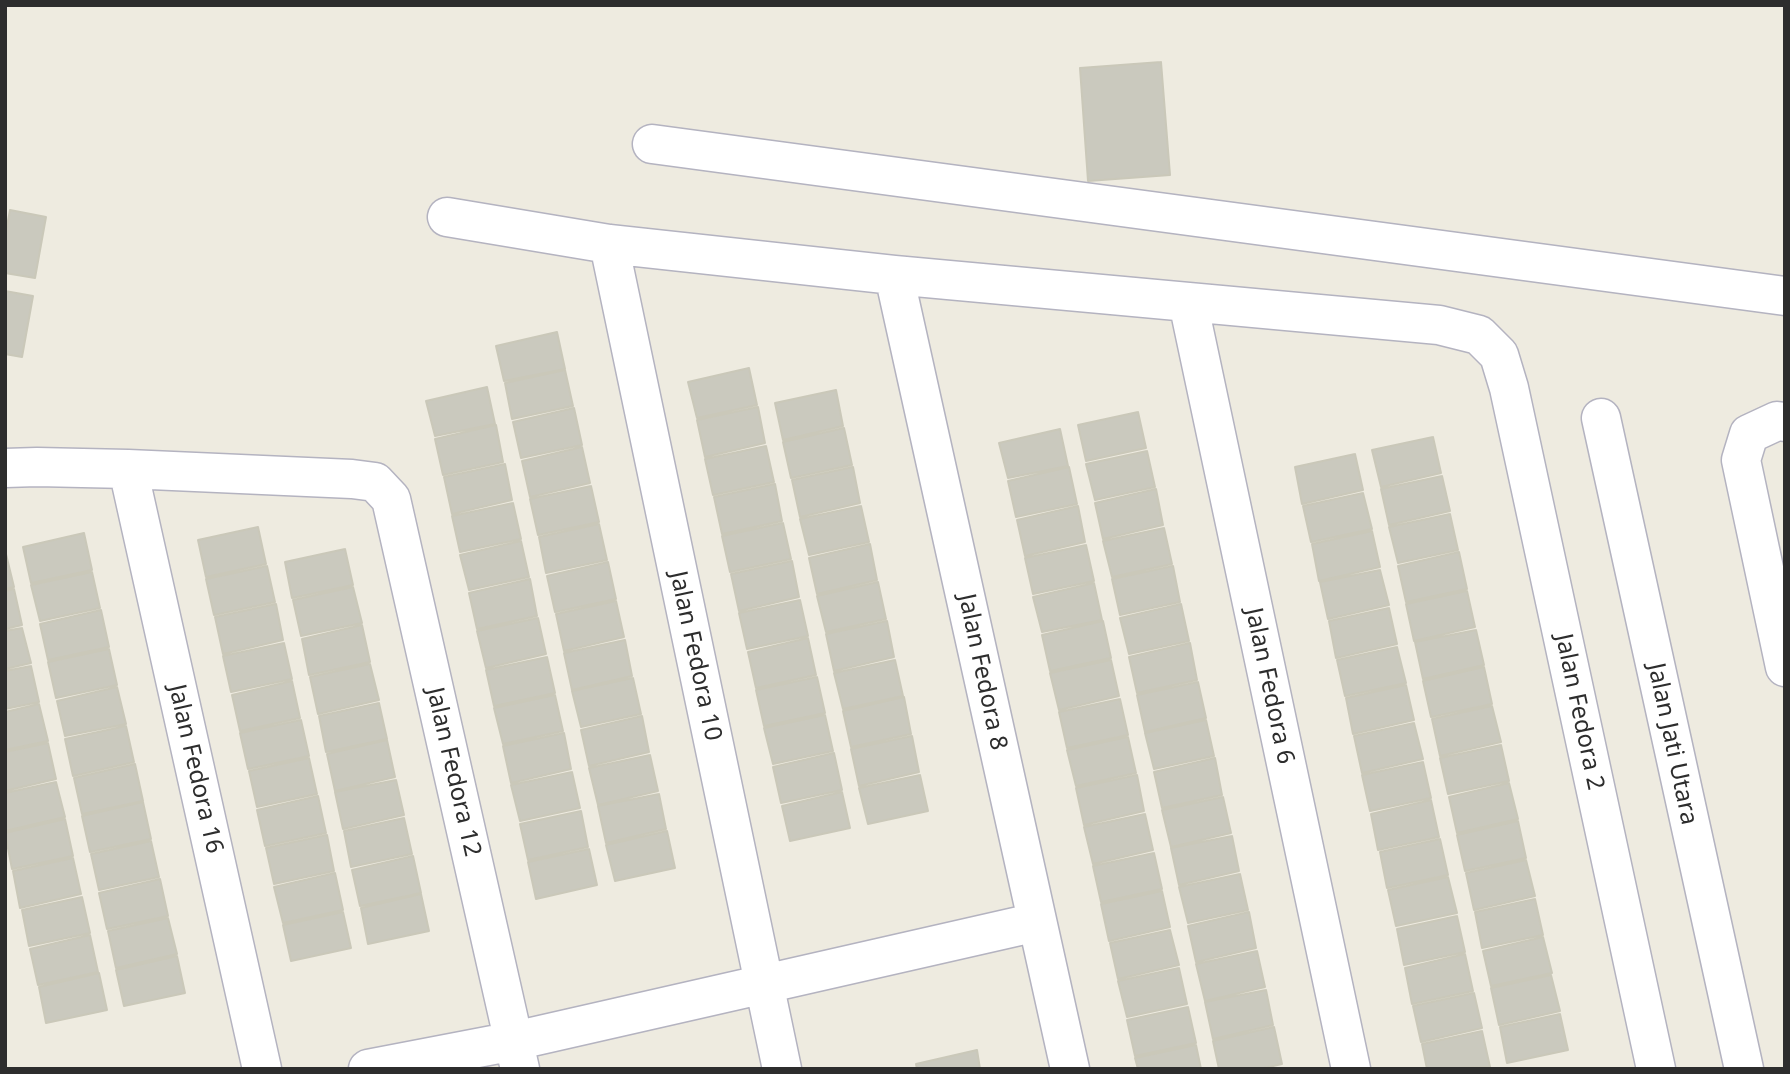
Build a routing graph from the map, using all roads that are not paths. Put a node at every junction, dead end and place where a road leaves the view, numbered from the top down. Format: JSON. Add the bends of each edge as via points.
{"nodes":[{"id":1,"x":652,"y":144,"type":"dead end"},
{"id":2,"x":447,"y":217,"type":"dead end"},
{"id":3,"x":609,"y":244,"type":"junction"},
{"id":4,"x":894,"y":275,"type":"junction"},
{"id":5,"x":1785,"y":296,"type":"edge"},
{"id":6,"x":1188,"y":302,"type":"junction"},
{"id":7,"x":1601,"y":418,"type":"dead end"},
{"id":8,"x":1785,"y":422,"type":"edge"},
{"id":9,"x":5,"y":468,"type":"edge"},
{"id":10,"x":128,"y":468,"type":"junction"},
{"id":11,"x":1785,"y":667,"type":"edge"},
{"id":12,"x":1037,"y":922,"type":"junction"},
{"id":13,"x":763,"y":985,"type":"junction"},
{"id":14,"x":517,"y":1055,"type":"edge"},
{"id":15,"x":262,"y":1069,"type":"edge"},
{"id":16,"x":368,"y":1069,"type":"edge"},
{"id":17,"x":782,"y":1069,"type":"edge"},
{"id":18,"x":1070,"y":1069,"type":"edge"},
{"id":19,"x":1351,"y":1069,"type":"edge"},
{"id":20,"x":1656,"y":1069,"type":"edge"},
{"id":21,"x":1744,"y":1069,"type":"edge"}],
"edges":[{"from":1,"to":5,"type":"street"},
{"from":2,"to":3,"type":"street"},
{"from":3,"to":4,"type":"street"},
{"from":3,"to":13,"type":"street","name":"Jalan Fedora 10"},
{"from":4,"to":6,"type":"street"},
{"from":4,"to":12,"type":"street","name":"Jalan Fedora 8"},
{"from":6,"to":19,"type":"street","name":"Jalan Fedora 6"},
{"from":6,"to":20,"type":"street","name":"Jalan Fedora 2","via":[[1439,325],[1479,335],[1499,355]]},
{"from":7,"to":21,"type":"street","name":"Jalan Jati Utara"},
{"from":8,"to":11,"type":"street","via":[[1749,434],[1741,460]]},
{"from":9,"to":10,"type":"street"},
{"from":10,"to":14,"type":"street","name":"Jalan Fedora 12","via":[[375,482],[391,499]]},
{"from":10,"to":15,"type":"street","name":"Jalan Fedora 16"},
{"from":12,"to":13,"type":"street"},
{"from":12,"to":18,"type":"street","name":"Jalan Fedora 8"},
{"from":13,"to":14,"type":"street"},
{"from":13,"to":17,"type":"street","name":"Jalan Fedora 10"},
{"from":14,"to":16,"type":"street"}]}
